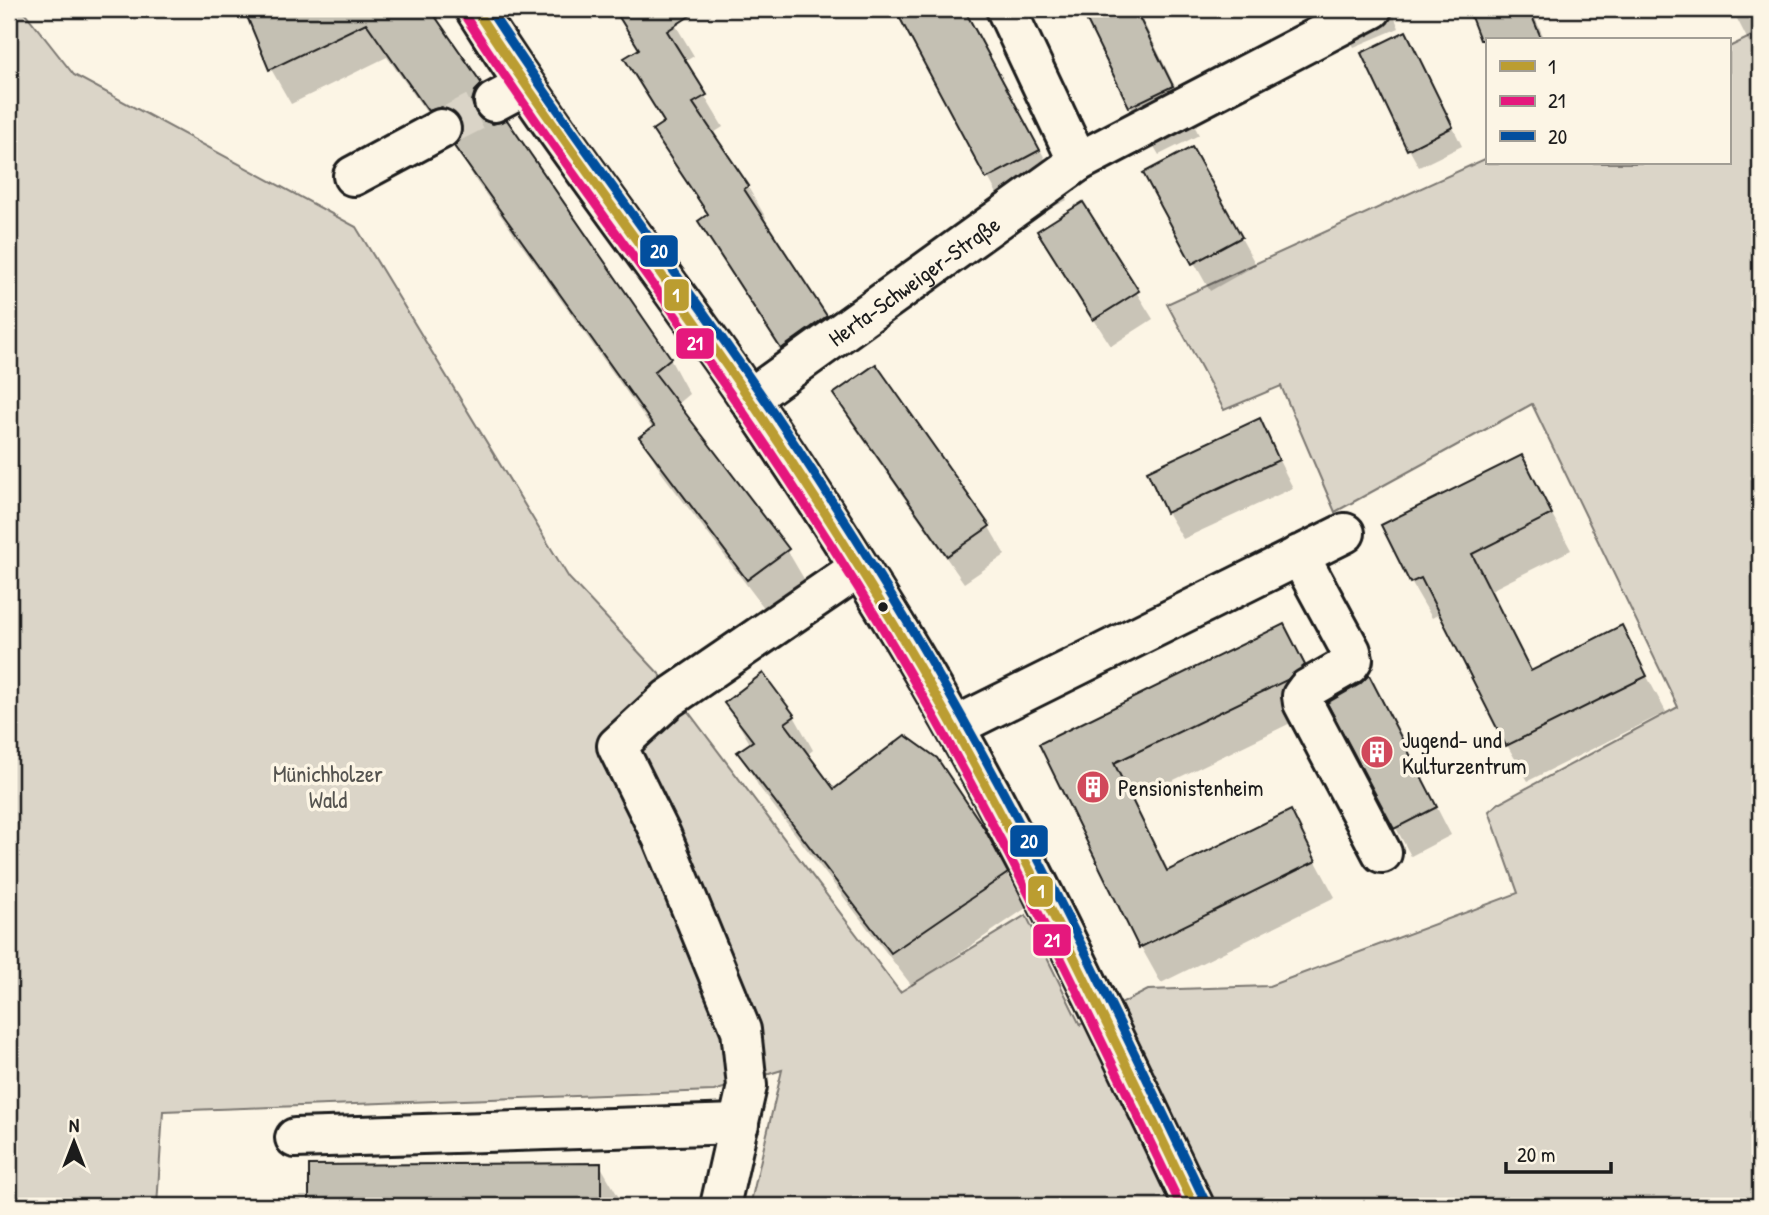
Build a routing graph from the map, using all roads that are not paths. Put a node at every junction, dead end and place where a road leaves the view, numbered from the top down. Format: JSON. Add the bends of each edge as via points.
{"nodes":[{"id":1,"x":475,"y":9,"type":"edge"},
{"id":2,"x":1006,"y":9,"type":"edge"},
{"id":3,"x":1372,"y":9,"type":"edge"},
{"id":4,"x":441,"y":129,"type":"tunnel mouth"},
{"id":5,"x":1078,"y":162,"type":"junction"},
{"id":6,"x":353,"y":176,"type":"dead end"},
{"id":7,"x":749,"y":399,"type":"junction"},
{"id":8,"x":1345,"y":533,"type":"dead end"},
{"id":9,"x":1299,"y":555,"type":"junction"},
{"id":10,"x":859,"y":568,"type":"junction"},
{"id":11,"x":956,"y":726,"type":"junction"},
{"id":12,"x":1382,"y":853,"type":"dead end"},
{"id":13,"x":739,"y":1124,"type":"junction"},
{"id":14,"x":295,"y":1138,"type":"dead end"},
{"id":15,"x":720,"y":1206,"type":"edge"},
{"id":16,"x":1194,"y":1206,"type":"edge"}],
"edges":[{"from":1,"to":7,"type":"street","via":[[509,94]]},
{"from":2,"to":5,"type":"street"},
{"from":3,"to":5,"type":"street","name":"Herta-Schweiger-Straße"},
{"from":4,"to":6,"type":"street"},
{"from":5,"to":7,"type":"street","name":"Herta-Schweiger-Straße"},
{"from":7,"to":10,"type":"street"},
{"from":8,"to":9,"type":"street"},
{"from":9,"to":11,"type":"street"},
{"from":9,"to":12,"type":"street","via":[[1353,659],[1307,689],[1303,703]]},
{"from":10,"to":11,"type":"street"},
{"from":10,"to":13,"type":"street","via":[[667,699],[617,746],[662,837],[741,1030],[747,1086]]},
{"from":11,"to":16,"type":"street"},
{"from":13,"to":14,"type":"street"},
{"from":13,"to":15,"type":"street"}]}
